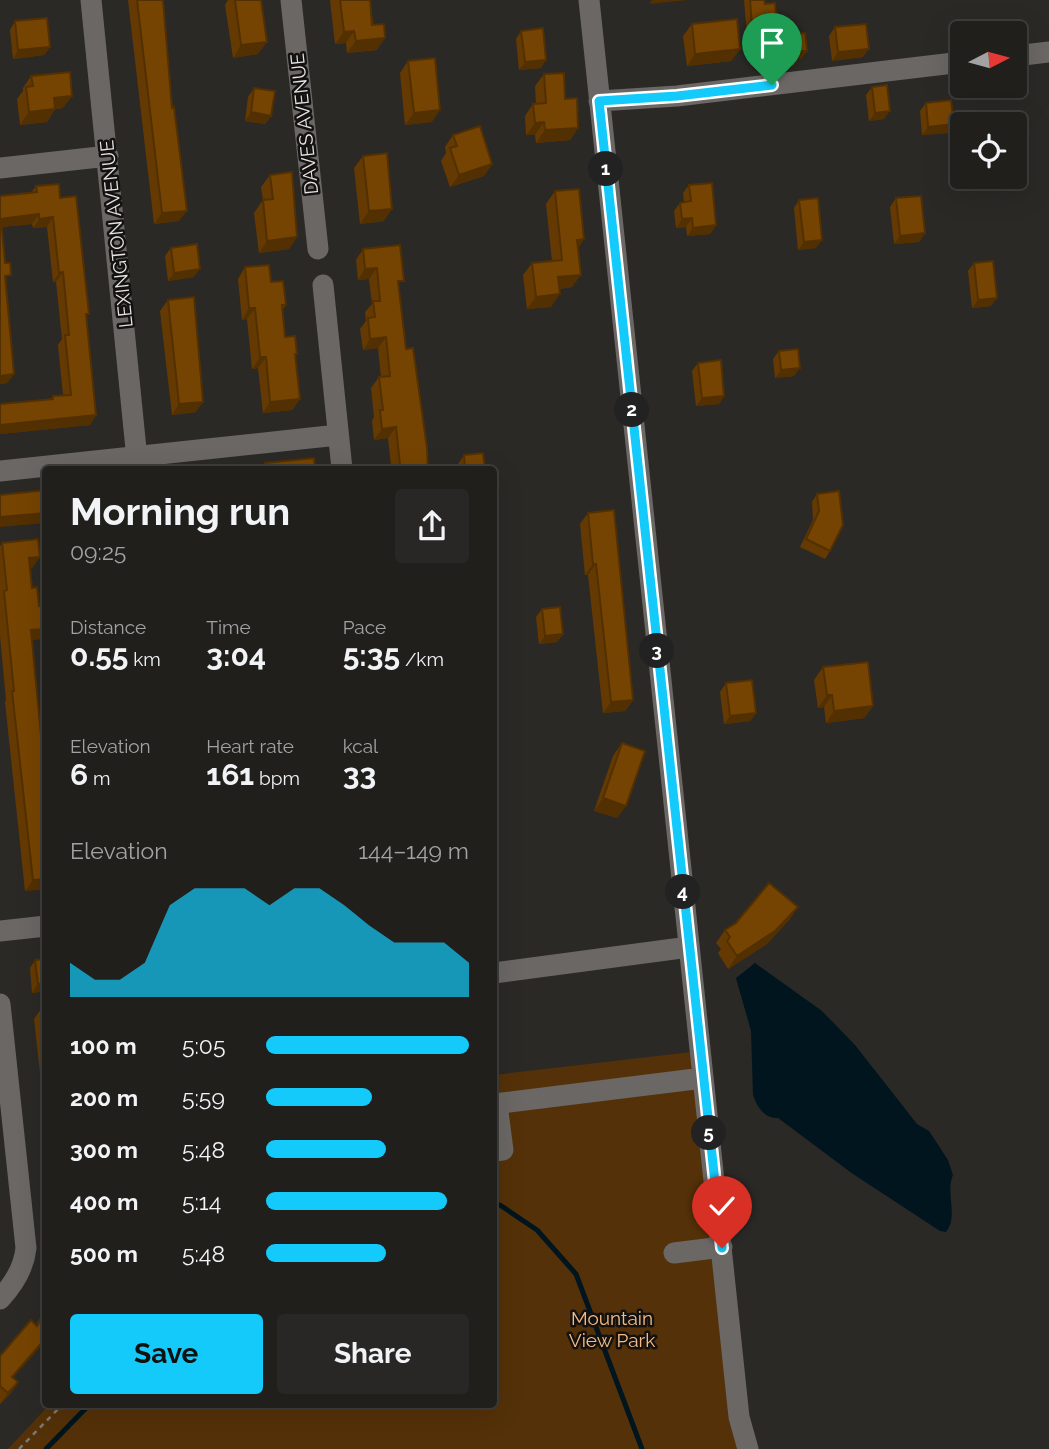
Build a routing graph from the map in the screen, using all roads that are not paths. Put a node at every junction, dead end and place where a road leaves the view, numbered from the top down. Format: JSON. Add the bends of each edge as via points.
{"nodes":[{"id":1,"x":91,"y":0,"type":"edge"},
{"id":2,"x":291,"y":0,"type":"edge"},
{"id":3,"x":589,"y":0,"type":"edge"},
{"id":4,"x":1049,"y":52,"type":"edge"},
{"id":5,"x":1027,"y":55,"type":"edge"},
{"id":6,"x":950,"y":63,"type":"edge"},
{"id":7,"x":599,"y":101,"type":"junction"},
{"id":8,"x":108,"y":156,"type":"junction"},
{"id":9,"x":0,"y":168,"type":"edge"},
{"id":10,"x":318,"y":248,"type":"dead end"},
{"id":11,"x":323,"y":285,"type":"dead end"},
{"id":12,"x":338,"y":435,"type":"junction"},
{"id":13,"x":137,"y":462,"type":"edge"},
{"id":14,"x":76,"y":466,"type":"edge"},
{"id":15,"x":342,"y":466,"type":"edge"},
{"id":16,"x":42,"y":468,"type":"edge"},
{"id":17,"x":0,"y":471,"type":"edge"},
{"id":18,"x":42,"y":926,"type":"edge"},
{"id":19,"x":0,"y":931,"type":"edge"},
{"id":20,"x":689,"y":947,"type":"junction"},
{"id":21,"x":497,"y":973,"type":"edge"},
{"id":22,"x":0,"y":1004,"type":"edge"},
{"id":23,"x":703,"y":1078,"type":"junction"},
{"id":24,"x":497,"y":1104,"type":"edge"},
{"id":25,"x":497,"y":1116,"type":"edge"},
{"id":26,"x":6,"y":1124,"type":"edge"},
{"id":27,"x":497,"y":1151,"type":"edge"},
{"id":28,"x":722,"y":1248,"type":"junction"},
{"id":29,"x":674,"y":1253,"type":"dead end"},
{"id":30,"x":0,"y":1299,"type":"edge"},
{"id":31,"x":748,"y":1449,"type":"edge"}],
"edges":[{"from":1,"to":8,"type":"street","name":"LEXINGTON AVENUE"},
{"from":2,"to":10,"type":"street","name":"DAVES AVENUE"},
{"from":3,"to":7,"type":"street"},
{"from":4,"to":5,"type":"street"},
{"from":6,"to":7,"type":"street"},
{"from":7,"to":20,"type":"street"},
{"from":8,"to":9,"type":"street"},
{"from":8,"to":13,"type":"street","name":"LEXINGTON AVENUE"},
{"from":11,"to":12,"type":"street"},
{"from":12,"to":13,"type":"street"},
{"from":12,"to":15,"type":"street"},
{"from":13,"to":14,"type":"street"},
{"from":16,"to":17,"type":"street"},
{"from":18,"to":19,"type":"street"},
{"from":20,"to":21,"type":"street"},
{"from":20,"to":23,"type":"street"},
{"from":22,"to":26,"type":"street"},
{"from":23,"to":24,"type":"street"},
{"from":23,"to":28,"type":"street"},
{"from":25,"to":27,"type":"street","via":[[503,1150]]},
{"from":26,"to":30,"type":"street","via":[[26,1248],[19,1274]]},
{"from":28,"to":29,"type":"street"},
{"from":28,"to":31,"type":"street","via":[[739,1417]]}]}
